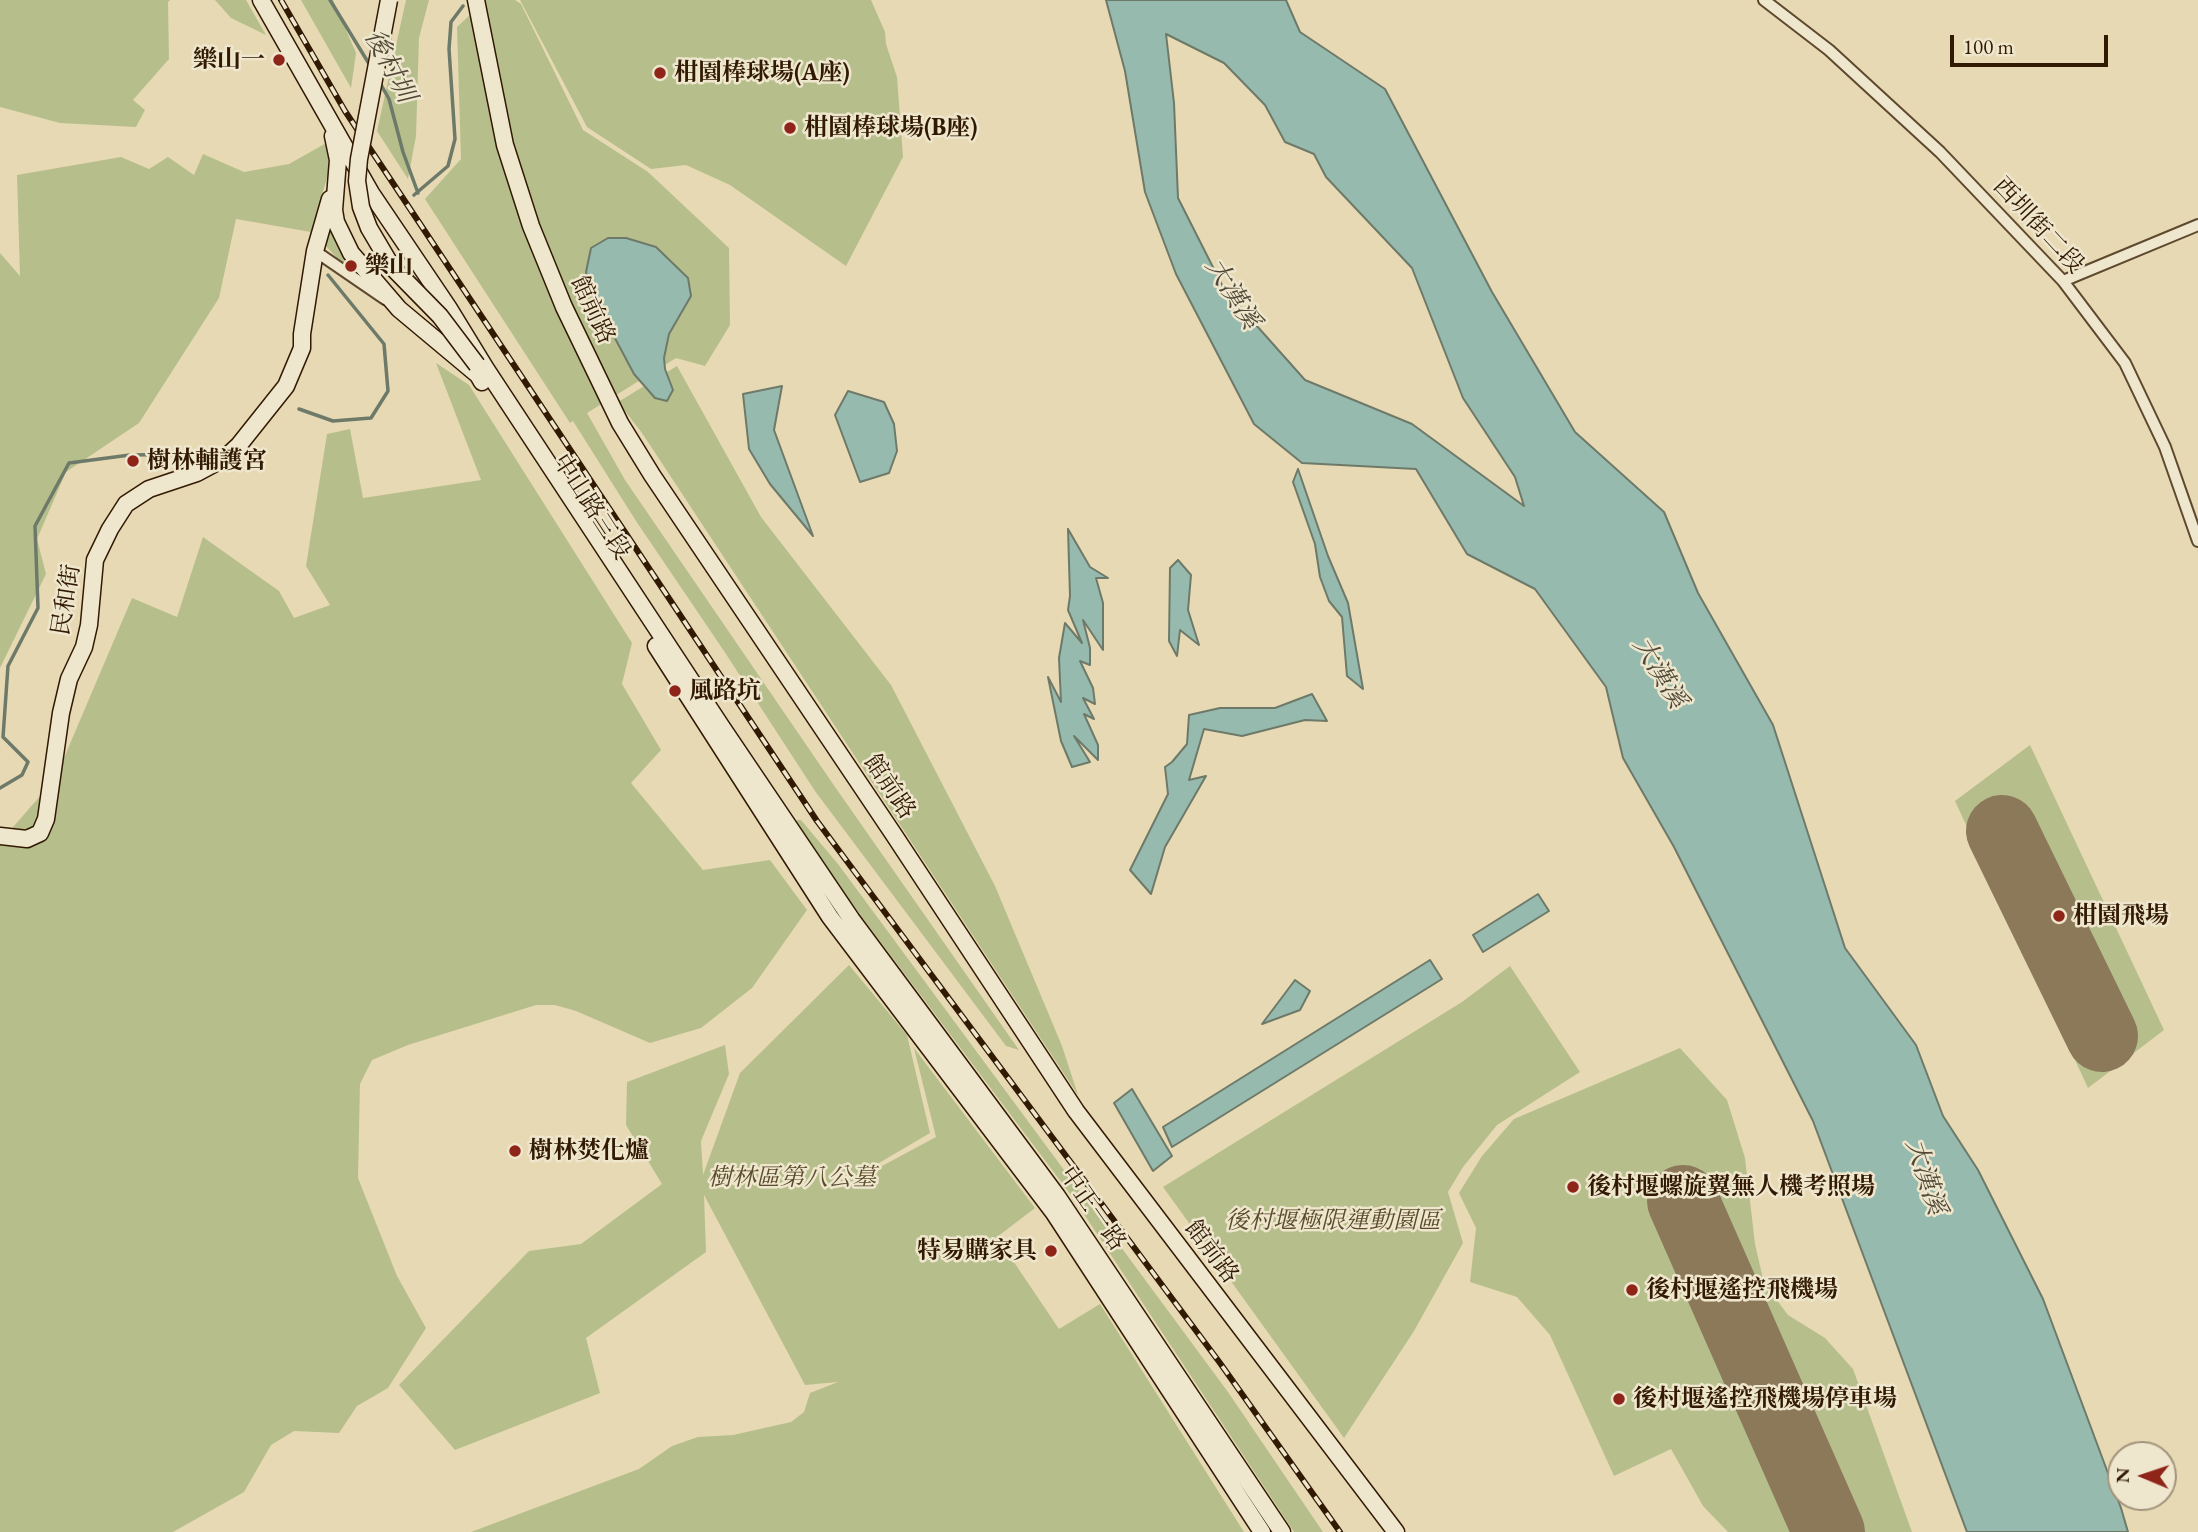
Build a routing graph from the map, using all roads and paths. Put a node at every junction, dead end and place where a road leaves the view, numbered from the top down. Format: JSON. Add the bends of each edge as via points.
{"nodes":[{"id":1,"x":261,"y":0,"type":"edge"},
{"id":2,"x":389,"y":0,"type":"edge"},
{"id":3,"x":476,"y":0,"type":"edge"},
{"id":4,"x":1764,"y":0,"type":"edge"},
{"id":5,"x":320,"y":100,"type":"junction"},
{"id":6,"x":336,"y":176,"type":"junction"},
{"id":7,"x":2198,"y":225,"type":"edge"},
{"id":8,"x":315,"y":251,"type":"junction"},
{"id":9,"x":2063,"y":281,"type":"junction"},
{"id":10,"x":399,"y":309,"type":"junction"},
{"id":11,"x":480,"y":370,"type":"junction"},
{"id":12,"x":2198,"y":541,"type":"edge"},
{"id":13,"x":0,"y":836,"type":"edge"},
{"id":14,"x":852,"y":920,"type":"joint"},
{"id":15,"x":850,"y":945,"type":"joint"},
{"id":16,"x":1262,"y":1532,"type":"edge"},
{"id":17,"x":1282,"y":1532,"type":"edge"},
{"id":18,"x":1396,"y":1532,"type":"edge"}],
"edges":[{"from":1,"to":5,"type":"main road","name":"中山路三段"},
{"from":2,"to":11,"type":"main road","bridge":true,"via":[[359,159],[361,207],[392,267],[440,316]]},
{"from":3,"to":18,"type":"main road","name":"館前路","via":[[505,145],[531,226],[564,307],[626,433],[1076,1111]]},
{"from":4,"to":9,"type":"street","name":"西圳街二段","via":[[1829,50],[1940,152]]},
{"from":5,"to":6,"type":"main road","name":"中山路三段","via":[[337,148]]},
{"from":5,"to":11,"type":"main road","name":"中山路三段","via":[[371,193],[448,307]]},
{"from":6,"to":8,"type":"main road","name":"民和街"},
{"from":6,"to":10,"type":"main road","name":"中山路三段","via":[[334,210],[342,238]]},
{"from":7,"to":9,"type":"street"},
{"from":8,"to":10,"type":"street"},
{"from":8,"to":13,"type":"main road","name":"民和街","via":[[302,348],[286,386],[225,458],[149,489],[126,505],[110,529],[95,559],[89,625],[61,713],[46,819],[40,833],[27,839]]},
{"from":9,"to":12,"type":"street","name":"西圳街二段","via":[[2125,363],[2165,447]]},
{"from":10,"to":11,"type":"main road","name":"中山路三段"},
{"from":11,"to":14,"type":"main road","name":"中山路三段"},
{"from":11,"to":15,"type":"main road","name":"中山路三段"},
{"from":14,"to":17,"type":"main road","name":"中正一路","via":[[1056,1196]]},
{"from":15,"to":16,"type":"main road","name":"中正一路","via":[[1054,1213]]}]}
